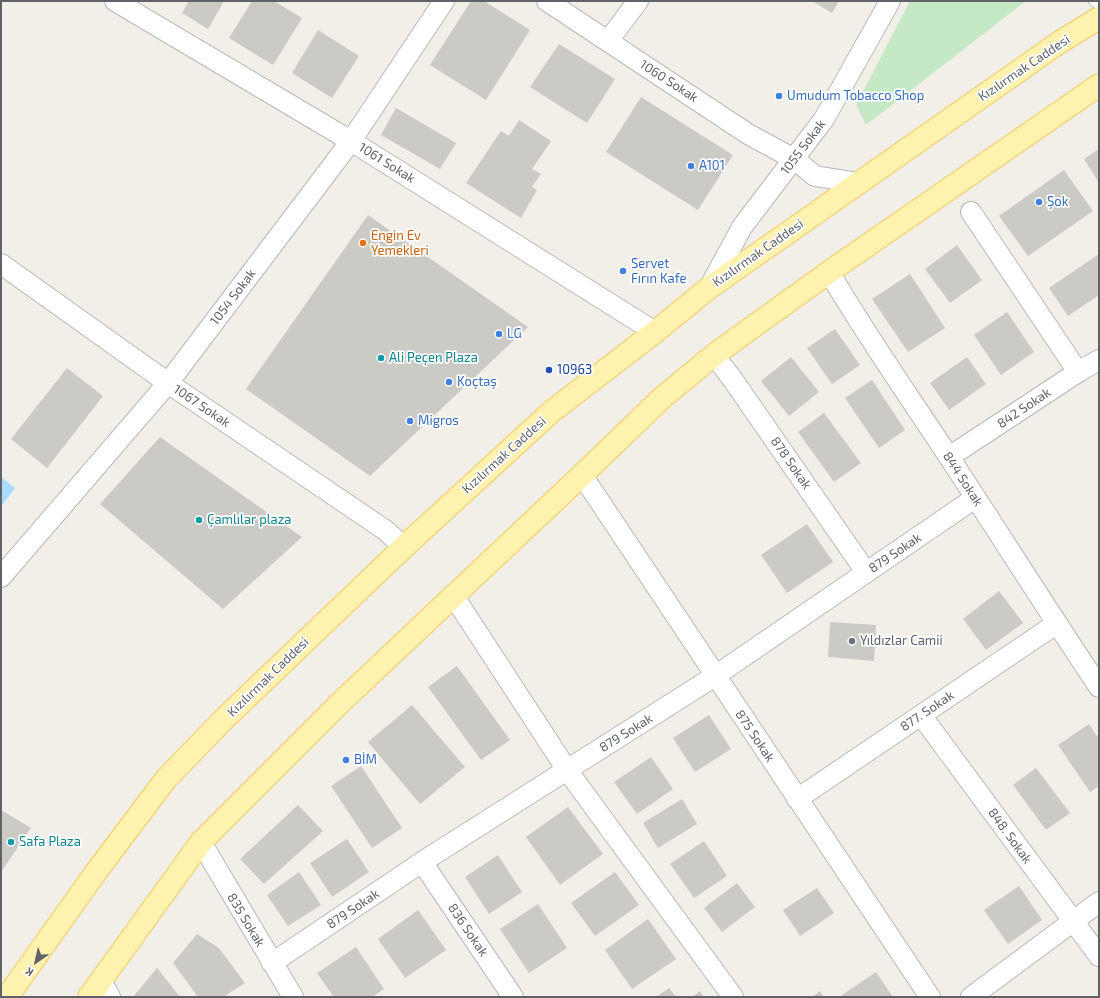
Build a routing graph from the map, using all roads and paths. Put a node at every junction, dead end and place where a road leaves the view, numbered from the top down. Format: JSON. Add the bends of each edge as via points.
{"nodes":[{"id":1,"x":114,"y":1,"type":"edge"},
{"id":2,"x":444,"y":1,"type":"edge"},
{"id":3,"x":547,"y":1,"type":"edge"},
{"id":4,"x":638,"y":1,"type":"edge"},
{"id":5,"x":890,"y":1,"type":"edge"},
{"id":6,"x":1097,"y":6,"type":"edge"},
{"id":7,"x":608,"y":41,"type":"junction"},
{"id":8,"x":1099,"y":85,"type":"edge"},
{"id":9,"x":351,"y":141,"type":"junction"},
{"id":10,"x":794,"y":158,"type":"junction"},
{"id":11,"x":858,"y":182,"type":"junction"},
{"id":12,"x":971,"y":212,"type":"dead end"},
{"id":13,"x":1,"y":264,"type":"edge"},
{"id":14,"x":829,"y":272,"type":"junction"},
{"id":15,"x":709,"y":288,"type":"junction"},
{"id":16,"x":655,"y":332,"type":"junction"},
{"id":17,"x":714,"y":355,"type":"junction"},
{"id":18,"x":1099,"y":360,"type":"edge"},
{"id":19,"x":1078,"y":372,"type":"junction"},
{"id":20,"x":168,"y":383,"type":"junction"},
{"id":21,"x":949,"y":457,"type":"junction"},
{"id":22,"x":582,"y":475,"type":"junction"},
{"id":23,"x":975,"y":498,"type":"junction"},
{"id":24,"x":404,"y":547,"type":"junction"},
{"id":25,"x":866,"y":572,"type":"junction"},
{"id":26,"x":1,"y":577,"type":"edge"},
{"id":27,"x":453,"y":595,"type":"junction"},
{"id":28,"x":1056,"y":624,"type":"junction"},
{"id":29,"x":715,"y":676,"type":"junction"},
{"id":30,"x":1099,"y":687,"type":"edge"},
{"id":31,"x":921,"y":715,"type":"junction"},
{"id":32,"x":567,"y":770,"type":"junction"},
{"id":33,"x":797,"y":799,"type":"junction"},
{"id":34,"x":201,"y":842,"type":"junction"},
{"id":35,"x":422,"y":862,"type":"junction"},
{"id":36,"x":1099,"y":902,"type":"edge"},
{"id":37,"x":1074,"y":922,"type":"junction"},
{"id":38,"x":1099,"y":956,"type":"edge"},
{"id":39,"x":272,"y":963,"type":"junction"},
{"id":40,"x":100,"y":991,"type":"edge"},
{"id":41,"x":8,"y":997,"type":"edge"},
{"id":42,"x":293,"y":997,"type":"edge"},
{"id":43,"x":514,"y":997,"type":"edge"},
{"id":44,"x":733,"y":997,"type":"edge"},
{"id":45,"x":930,"y":997,"type":"edge"},
{"id":46,"x":971,"y":997,"type":"edge"}],
"edges":[{"from":1,"to":9,"type":"street","name":"1061 Sokak"},
{"from":2,"to":9,"type":"street","name":"1054 Sokak"},
{"from":3,"to":7,"type":"street","name":"1060 Sokak"},
{"from":4,"to":7,"type":"street"},
{"from":5,"to":10,"type":"street","name":"1055 Sokak","via":[[824,119]]},
{"from":6,"to":11,"type":"main road","name":"Kızılırmak Caddesi","via":[[1060,42]]},
{"from":7,"to":10,"type":"street","name":"1060 Sokak","via":[[748,134]]},
{"from":8,"to":14,"type":"main road"},
{"from":9,"to":16,"type":"street","name":"1061 Sokak"},
{"from":9,"to":20,"type":"street","name":"1054 Sokak"},
{"from":10,"to":11,"type":"street","name":"1060 Sokak","via":[[815,176]]},
{"from":10,"to":15,"type":"street","name":"1055 Sokak","via":[[742,227]]},
{"from":11,"to":15,"type":"main road","name":"Kızılırmak Caddesi"},
{"from":12,"to":19,"type":"street"},
{"from":13,"to":20,"type":"street","name":"1067 Sokak"},
{"from":14,"to":17,"type":"main road"},
{"from":14,"to":21,"type":"street","name":"844 Sokak"},
{"from":15,"to":16,"type":"main road","name":"Kızılırmak Caddesi"},
{"from":16,"to":24,"type":"main road","name":"Kızılırmak Caddesi","via":[[551,412]]},
{"from":17,"to":22,"type":"main road","via":[[663,396]]},
{"from":17,"to":25,"type":"street","name":"878 Sokak"},
{"from":18,"to":19,"type":"street","name":"842 Sokak"},
{"from":19,"to":21,"type":"street","name":"842 Sokak"},
{"from":20,"to":24,"type":"street","name":"1067 Sokak","via":[[385,530]]},
{"from":20,"to":26,"type":"street","name":"1054 Sokak"},
{"from":21,"to":23,"type":"street","name":"844 Sokak"},
{"from":22,"to":27,"type":"main road"},
{"from":22,"to":29,"type":"street","name":"875 Sokak"},
{"from":23,"to":25,"type":"street","name":"879 Sokak"},
{"from":23,"to":28,"type":"street","name":"844 Sokak"},
{"from":24,"to":41,"type":"main road","name":"Kızılırmak Caddesi","via":[[223,720],[166,779],[96,872]]},
{"from":25,"to":29,"type":"street","name":"879 Sokak"},
{"from":27,"to":32,"type":"street"},
{"from":27,"to":34,"type":"main road"},
{"from":28,"to":30,"type":"street","name":"844 Sokak"},
{"from":28,"to":31,"type":"street","name":"877. Sokak"},
{"from":29,"to":32,"type":"street","name":"879 Sokak"},
{"from":29,"to":33,"type":"street","name":"875 Sokak"},
{"from":31,"to":33,"type":"street","name":"877. Sokak"},
{"from":31,"to":37,"type":"street","name":"848. Sokak"},
{"from":32,"to":35,"type":"street","name":"879 Sokak"},
{"from":32,"to":44,"type":"street"},
{"from":33,"to":45,"type":"street","name":"875 Sokak"},
{"from":34,"to":39,"type":"street","name":"835 Sokak"},
{"from":34,"to":40,"type":"main road"},
{"from":35,"to":39,"type":"street","name":"879 Sokak"},
{"from":35,"to":43,"type":"street","name":"836 Sokak"},
{"from":36,"to":37,"type":"street"},
{"from":37,"to":38,"type":"street","name":"848. Sokak"},
{"from":37,"to":46,"type":"street"},
{"from":39,"to":42,"type":"street","name":"835 Sokak"}]}
